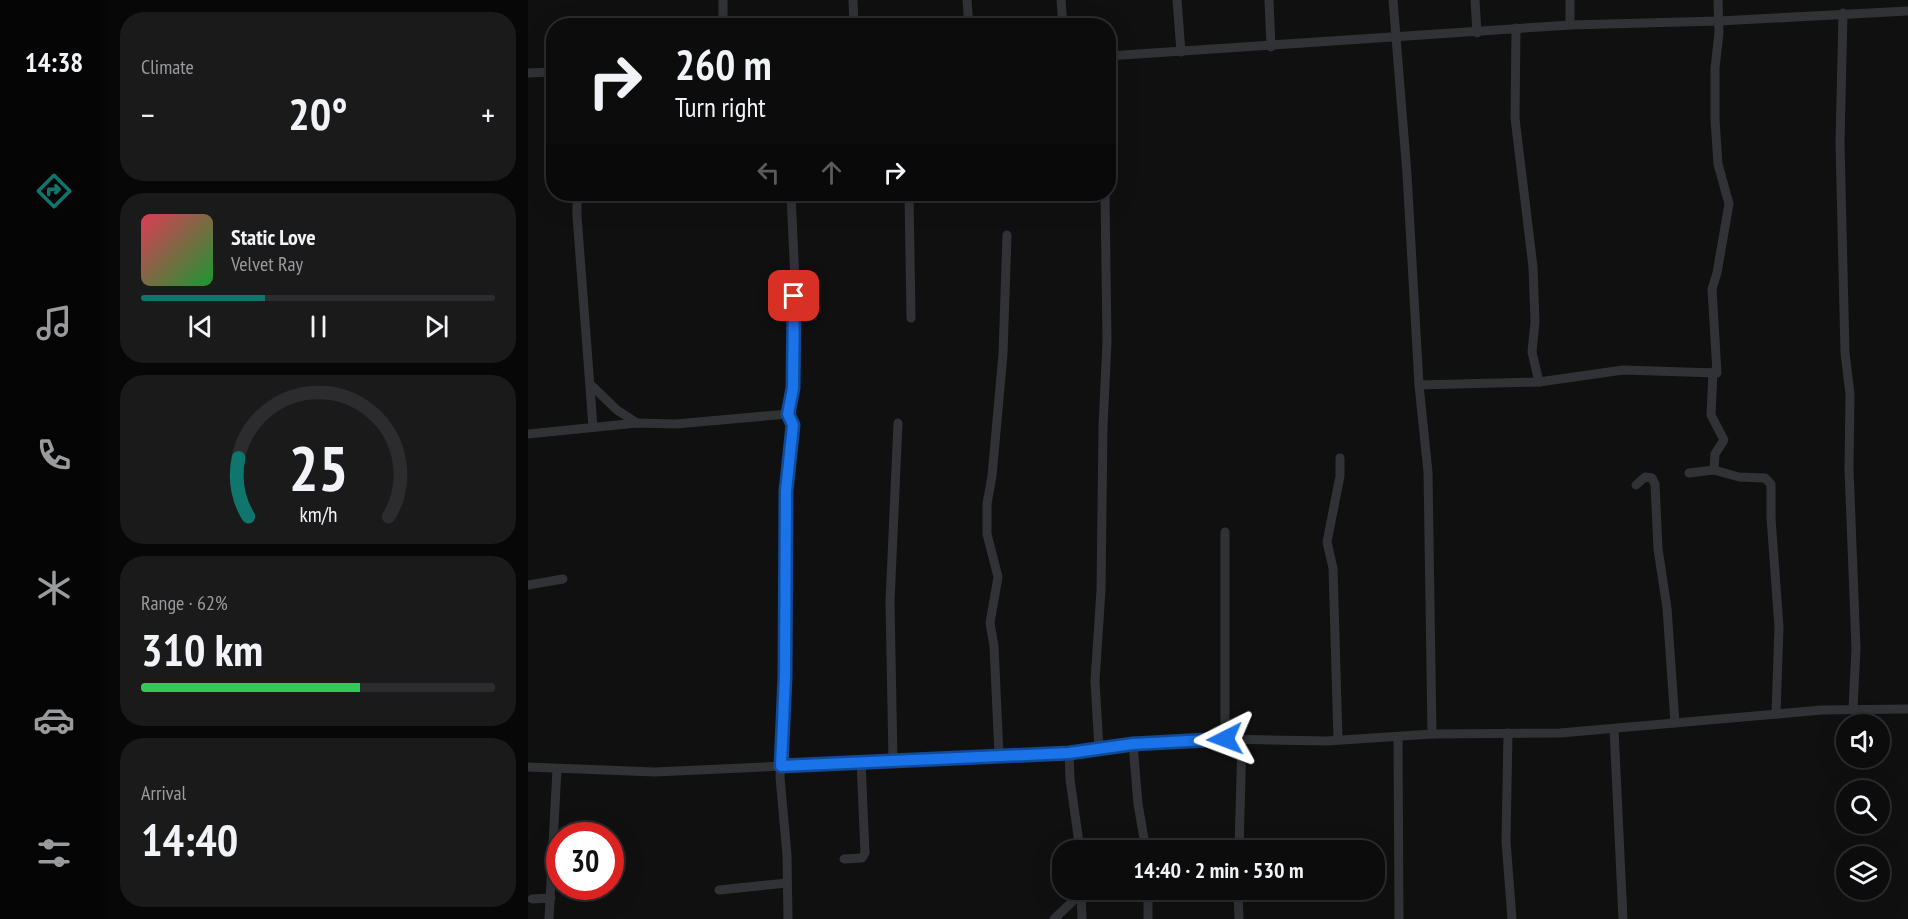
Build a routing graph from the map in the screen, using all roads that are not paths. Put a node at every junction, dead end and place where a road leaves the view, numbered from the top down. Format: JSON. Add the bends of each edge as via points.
{"nodes":[{"id":1,"x":723,"y":0,"type":"edge"},
{"id":2,"x":853,"y":0,"type":"edge"},
{"id":3,"x":967,"y":0,"type":"edge"},
{"id":4,"x":1061,"y":0,"type":"edge"},
{"id":5,"x":1177,"y":0,"type":"edge"},
{"id":6,"x":1269,"y":0,"type":"edge"},
{"id":7,"x":1393,"y":0,"type":"edge"},
{"id":8,"x":1475,"y":0,"type":"edge"},
{"id":9,"x":1570,"y":0,"type":"edge"},
{"id":10,"x":1718,"y":0,"type":"edge"},
{"id":11,"x":1908,"y":11,"type":"edge"},
{"id":12,"x":1843,"y":13,"type":"junction"},
{"id":13,"x":723,"y":18,"type":"edge"},
{"id":14,"x":854,"y":18,"type":"edge"},
{"id":15,"x":968,"y":18,"type":"edge"},
{"id":16,"x":1062,"y":18,"type":"edge"},
{"id":17,"x":1719,"y":21,"type":"junction"},
{"id":18,"x":1570,"y":24,"type":"junction"},
{"id":19,"x":1516,"y":28,"type":"junction"},
{"id":20,"x":1477,"y":33,"type":"junction"},
{"id":21,"x":1395,"y":34,"type":"junction"},
{"id":22,"x":1271,"y":47,"type":"junction"},
{"id":23,"x":1181,"y":52,"type":"junction"},
{"id":24,"x":1116,"y":56,"type":"edge"},
{"id":25,"x":546,"y":72,"type":"edge"},
{"id":26,"x":528,"y":73,"type":"edge"},
{"id":27,"x":577,"y":201,"type":"edge"},
{"id":28,"x":791,"y":201,"type":"edge"},
{"id":29,"x":909,"y":201,"type":"edge"},
{"id":30,"x":1105,"y":201,"type":"edge"},
{"id":31,"x":1007,"y":235,"type":"dead end"},
{"id":32,"x":911,"y":318,"type":"dead end"},
{"id":33,"x":1713,"y":372,"type":"junction"},
{"id":34,"x":1539,"y":382,"type":"junction"},
{"id":35,"x":590,"y":384,"type":"junction"},
{"id":36,"x":1419,"y":386,"type":"junction"},
{"id":37,"x":788,"y":414,"type":"junction"},
{"id":38,"x":637,"y":423,"type":"junction"},
{"id":39,"x":898,"y":423,"type":"dead end"},
{"id":40,"x":593,"y":427,"type":"junction"},
{"id":41,"x":528,"y":434,"type":"edge"},
{"id":42,"x":1340,"y":458,"type":"dead end"},
{"id":43,"x":1714,"y":470,"type":"junction"},
{"id":44,"x":1689,"y":473,"type":"dead end"},
{"id":45,"x":1636,"y":485,"type":"dead end"},
{"id":46,"x":1225,"y":532,"type":"dead end"},
{"id":47,"x":563,"y":579,"type":"dead end"},
{"id":48,"x":528,"y":585,"type":"edge"},
{"id":49,"x":1852,"y":709,"type":"junction"},
{"id":50,"x":1908,"y":709,"type":"edge"},
{"id":51,"x":1776,"y":714,"type":"junction"},
{"id":52,"x":1675,"y":723,"type":"junction"},
{"id":53,"x":1614,"y":729,"type":"junction"},
{"id":54,"x":1508,"y":733,"type":"junction"},
{"id":55,"x":1432,"y":734,"type":"junction"},
{"id":56,"x":1398,"y":737,"type":"junction"},
{"id":57,"x":1225,"y":739,"type":"junction"},
{"id":58,"x":1242,"y":739,"type":"junction"},
{"id":59,"x":1338,"y":740,"type":"junction"},
{"id":60,"x":1133,"y":744,"type":"junction"},
{"id":61,"x":1100,"y":749,"type":"junction"},
{"id":62,"x":1069,"y":753,"type":"junction"},
{"id":63,"x":999,"y":755,"type":"junction"},
{"id":64,"x":861,"y":761,"type":"junction"},
{"id":65,"x":893,"y":761,"type":"junction"},
{"id":66,"x":781,"y":766,"type":"junction"},
{"id":67,"x":528,"y":767,"type":"edge"},
{"id":68,"x":558,"y":769,"type":"junction"},
{"id":69,"x":555,"y":822,"type":"edge"},
{"id":70,"x":1079,"y":840,"type":"edge"},
{"id":71,"x":1144,"y":840,"type":"edge"},
{"id":72,"x":1239,"y":840,"type":"edge"},
{"id":73,"x":844,"y":859,"type":"dead end"},
{"id":74,"x":787,"y":883,"type":"junction"},
{"id":75,"x":719,"y":890,"type":"dead end"},
{"id":76,"x":546,"y":898,"type":"edge"},
{"id":77,"x":532,"y":899,"type":"dead end"},
{"id":78,"x":551,"y":900,"type":"edge"},
{"id":79,"x":1073,"y":900,"type":"edge"},
{"id":80,"x":1081,"y":900,"type":"edge"},
{"id":81,"x":1148,"y":900,"type":"edge"},
{"id":82,"x":1238,"y":900,"type":"edge"},
{"id":83,"x":549,"y":919,"type":"edge"},
{"id":84,"x":788,"y":919,"type":"edge"},
{"id":85,"x":1054,"y":919,"type":"edge"},
{"id":86,"x":1082,"y":919,"type":"edge"},
{"id":87,"x":1148,"y":919,"type":"edge"},
{"id":88,"x":1239,"y":919,"type":"edge"},
{"id":89,"x":1399,"y":919,"type":"edge"},
{"id":90,"x":1512,"y":919,"type":"edge"},
{"id":91,"x":1623,"y":919,"type":"edge"}],
"edges":[{"from":1,"to":13,"type":"street"},
{"from":2,"to":14,"type":"street"},
{"from":3,"to":15,"type":"street"},
{"from":4,"to":16,"type":"street"},
{"from":5,"to":23,"type":"street"},
{"from":6,"to":22,"type":"street"},
{"from":7,"to":21,"type":"street"},
{"from":8,"to":20,"type":"street"},
{"from":9,"to":18,"type":"street"},
{"from":10,"to":17,"type":"street"},
{"from":11,"to":12,"type":"street"},
{"from":12,"to":17,"type":"street"},
{"from":12,"to":49,"type":"street","via":[[1840,132],[1856,648]]},
{"from":17,"to":18,"type":"street"},
{"from":17,"to":33,"type":"street","via":[[1714,120],[1718,164],[1729,204],[1712,289],[1717,372]]},
{"from":18,"to":19,"type":"street"},
{"from":19,"to":20,"type":"street"},
{"from":19,"to":34,"type":"street","via":[[1515,118],[1533,267],[1532,352]]},
{"from":20,"to":21,"type":"street"},
{"from":21,"to":22,"type":"street"},
{"from":21,"to":36,"type":"street"},
{"from":22,"to":23,"type":"street"},
{"from":23,"to":24,"type":"street"},
{"from":25,"to":26,"type":"street"},
{"from":27,"to":35,"type":"street"},
{"from":28,"to":37,"type":"street","via":[[795,281],[793,388]]},
{"from":29,"to":32,"type":"street"},
{"from":30,"to":61,"type":"street","via":[[1107,342],[1095,681]]},
{"from":31,"to":63,"type":"street","via":[[1003,354],[987,504],[987,534],[998,577],[990,623]]},
{"from":33,"to":34,"type":"street","via":[[1623,370]]},
{"from":33,"to":43,"type":"street","via":[[1711,415],[1724,440],[1714,454]]},
{"from":34,"to":36,"type":"street"},
{"from":35,"to":38,"type":"street"},
{"from":35,"to":40,"type":"street"},
{"from":36,"to":55,"type":"street","via":[[1428,472]]},
{"from":37,"to":38,"type":"street","via":[[676,424]]},
{"from":37,"to":66,"type":"street","via":[[793,425],[786,491]]},
{"from":38,"to":40,"type":"street"},
{"from":39,"to":65,"type":"street","via":[[890,602]]},
{"from":40,"to":41,"type":"street"},
{"from":42,"to":59,"type":"street","via":[[1327,542],[1333,568]]},
{"from":43,"to":44,"type":"street"},
{"from":43,"to":51,"type":"street","via":[[1739,477],[1765,478],[1771,484],[1779,627]]},
{"from":45,"to":52,"type":"street","via":[[1645,477],[1652,478],[1655,484]]},
{"from":46,"to":57,"type":"street"},
{"from":47,"to":48,"type":"street"},
{"from":49,"to":50,"type":"street"},
{"from":49,"to":51,"type":"street"},
{"from":51,"to":52,"type":"street"},
{"from":52,"to":53,"type":"street"},
{"from":53,"to":54,"type":"street"},
{"from":53,"to":91,"type":"street"},
{"from":54,"to":55,"type":"street"},
{"from":54,"to":90,"type":"street","via":[[1506,841]]},
{"from":55,"to":56,"type":"street"},
{"from":56,"to":59,"type":"street"},
{"from":56,"to":89,"type":"street"},
{"from":57,"to":58,"type":"street"},
{"from":57,"to":60,"type":"street"},
{"from":58,"to":59,"type":"street"},
{"from":58,"to":72,"type":"street"},
{"from":60,"to":61,"type":"street"},
{"from":60,"to":71,"type":"street"},
{"from":61,"to":62,"type":"street"},
{"from":62,"to":63,"type":"street"},
{"from":62,"to":70,"type":"street"},
{"from":63,"to":65,"type":"street"},
{"from":64,"to":65,"type":"street"},
{"from":64,"to":66,"type":"street"},
{"from":64,"to":73,"type":"street","via":[[865,853],[862,858]]},
{"from":66,"to":68,"type":"street","via":[[655,772]]},
{"from":66,"to":74,"type":"street"},
{"from":67,"to":68,"type":"street"},
{"from":68,"to":69,"type":"street"},
{"from":74,"to":75,"type":"street"},
{"from":74,"to":84,"type":"street"},
{"from":76,"to":77,"type":"street"},
{"from":78,"to":83,"type":"street"},
{"from":79,"to":85,"type":"street"},
{"from":80,"to":86,"type":"street"},
{"from":81,"to":87,"type":"street"},
{"from":82,"to":88,"type":"street"}]}
